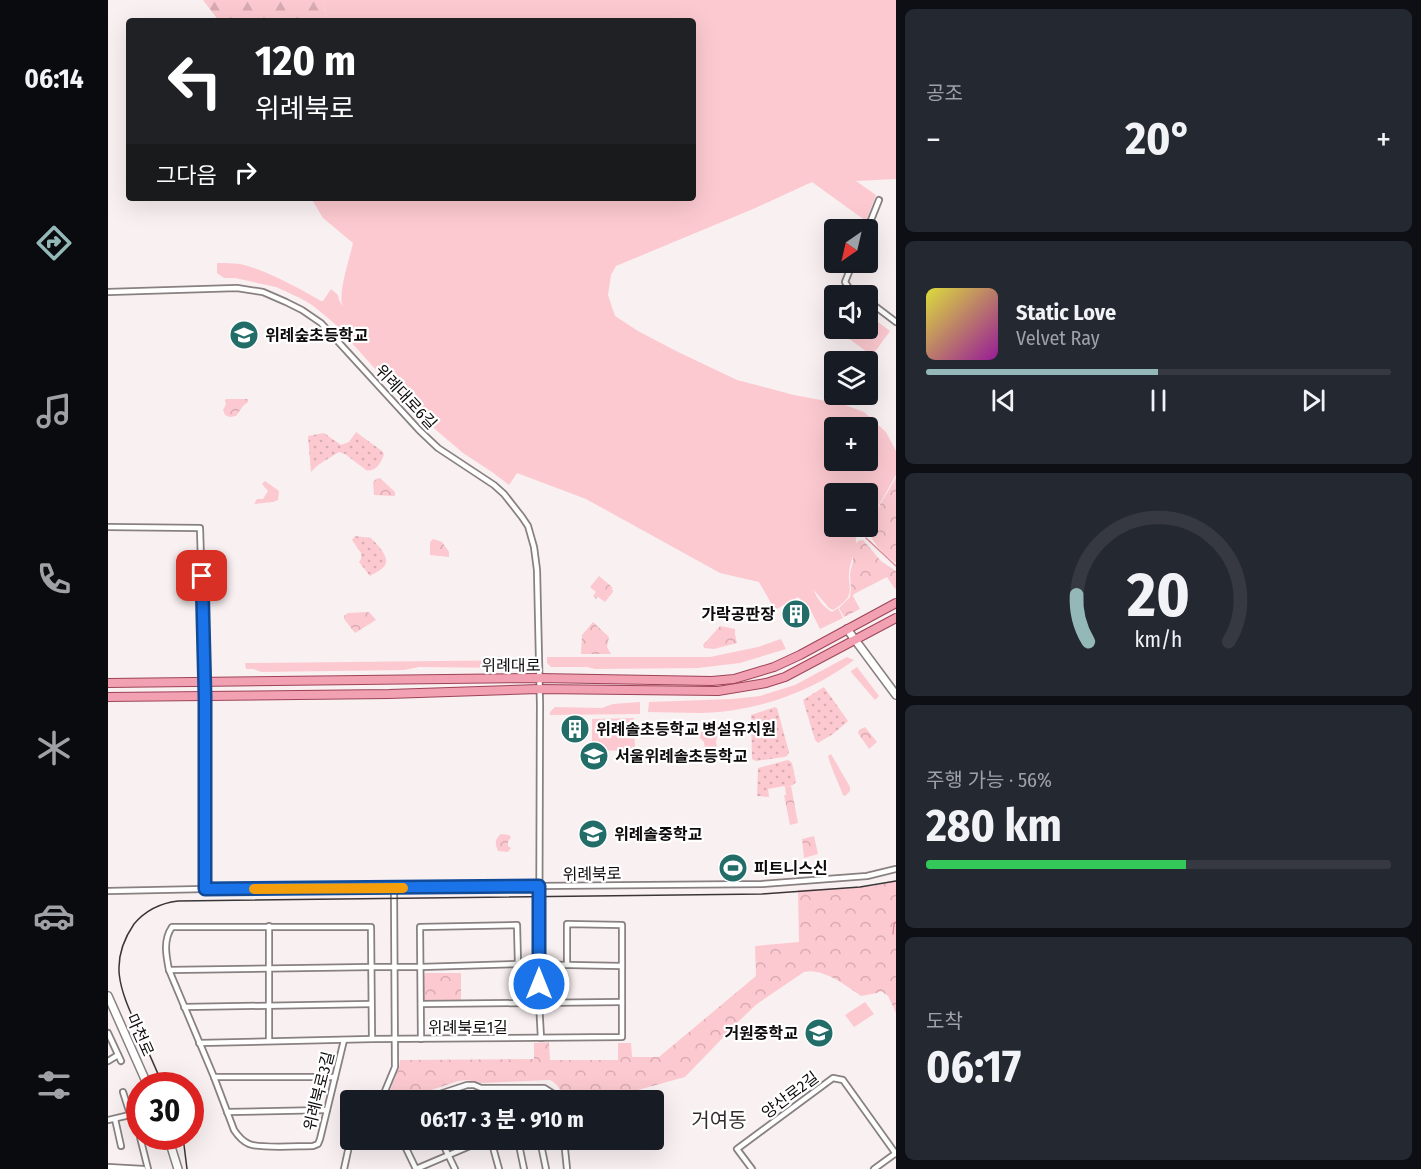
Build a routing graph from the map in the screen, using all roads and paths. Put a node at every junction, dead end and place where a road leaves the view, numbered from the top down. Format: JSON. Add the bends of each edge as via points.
{"nodes":[{"id":1,"x":879,"y":200,"type":"dead end"},
{"id":2,"x":871,"y":219,"type":"edge"},
{"id":3,"x":108,"y":292,"type":"edge"},
{"id":4,"x":878,"y":308,"type":"edge"},
{"id":5,"x":896,"y":322,"type":"edge"},
{"id":6,"x":108,"y":527,"type":"edge"},
{"id":7,"x":896,"y":603,"type":"edge"},
{"id":8,"x":896,"y":618,"type":"edge"},
{"id":9,"x":847,"y":629,"type":"junction"},
{"id":10,"x":855,"y":640,"type":"junction"},
{"id":11,"x":539,"y":678,"type":"junction"},
{"id":12,"x":108,"y":682,"type":"edge"},
{"id":13,"x":205,"y":682,"type":"junction"},
{"id":14,"x":539,"y":689,"type":"junction"},
{"id":15,"x":896,"y":695,"type":"edge"},
{"id":16,"x":108,"y":697,"type":"edge"},
{"id":17,"x":205,"y":697,"type":"junction"},
{"id":18,"x":896,"y":869,"type":"edge"},
{"id":19,"x":539,"y":886,"type":"junction"},
{"id":20,"x":394,"y":888,"type":"junction"},
{"id":21,"x":205,"y":889,"type":"junction"},
{"id":22,"x":108,"y":891,"type":"edge"},
{"id":23,"x":269,"y":926,"type":"junction"},
{"id":24,"x":518,"y":964,"type":"junction"},
{"id":25,"x":539,"y":965,"type":"junction"},
{"id":26,"x":567,"y":965,"type":"junction"},
{"id":27,"x":622,"y":966,"type":"junction"},
{"id":28,"x":371,"y":967,"type":"junction"},
{"id":29,"x":421,"y":967,"type":"junction"},
{"id":30,"x":270,"y":968,"type":"junction"},
{"id":31,"x":395,"y":968,"type":"junction"},
{"id":32,"x":169,"y":970,"type":"junction"},
{"id":33,"x":108,"y":996,"type":"edge"},
{"id":34,"x":539,"y":1002,"type":"junction"},
{"id":35,"x":622,"y":1002,"type":"junction"},
{"id":36,"x":371,"y":1004,"type":"junction"},
{"id":37,"x":421,"y":1004,"type":"junction"},
{"id":38,"x":270,"y":1005,"type":"junction"},
{"id":39,"x":184,"y":1007,"type":"junction"},
{"id":40,"x":112,"y":1014,"type":"edge"},
{"id":41,"x":108,"y":1033,"type":"edge"},
{"id":42,"x":541,"y":1038,"type":"junction"},
{"id":43,"x":372,"y":1039,"type":"junction"},
{"id":44,"x":394,"y":1039,"type":"junction"},
{"id":45,"x":421,"y":1039,"type":"junction"},
{"id":46,"x":344,"y":1040,"type":"junction"},
{"id":47,"x":269,"y":1041,"type":"junction"},
{"id":48,"x":199,"y":1043,"type":"junction"},
{"id":49,"x":118,"y":1055,"type":"junction"},
{"id":50,"x":120,"y":1061,"type":"dead end"},
{"id":51,"x":108,"y":1064,"type":"edge"},
{"id":52,"x":141,"y":1072,"type":"edge"},
{"id":53,"x":214,"y":1077,"type":"junction"},
{"id":54,"x":335,"y":1077,"type":"junction"},
{"id":55,"x":385,"y":1090,"type":"edge"},
{"id":56,"x":452,"y":1090,"type":"edge"},
{"id":57,"x":547,"y":1090,"type":"edge"},
{"id":58,"x":123,"y":1092,"type":"dead end"},
{"id":59,"x":126,"y":1101,"type":"edge"},
{"id":60,"x":327,"y":1110,"type":"junction"},
{"id":61,"x":227,"y":1112,"type":"junction"},
{"id":62,"x":126,"y":1115,"type":"edge"},
{"id":63,"x":115,"y":1119,"type":"junction"},
{"id":64,"x":108,"y":1120,"type":"edge"},
{"id":65,"x":121,"y":1146,"type":"dead end"},
{"id":66,"x":143,"y":1150,"type":"edge"},
{"id":67,"x":172,"y":1150,"type":"edge"},
{"id":68,"x":348,"y":1150,"type":"edge"},
{"id":69,"x":407,"y":1150,"type":"edge"},
{"id":70,"x":446,"y":1150,"type":"edge"},
{"id":71,"x":460,"y":1150,"type":"edge"},
{"id":72,"x":494,"y":1150,"type":"edge"},
{"id":73,"x":520,"y":1150,"type":"edge"},
{"id":74,"x":542,"y":1150,"type":"edge"},
{"id":75,"x":565,"y":1150,"type":"edge"},
{"id":76,"x":896,"y":1154,"type":"edge"},
{"id":77,"x":448,"y":1155,"type":"junction"},
{"id":78,"x":108,"y":1167,"type":"edge"},
{"id":79,"x":146,"y":1169,"type":"edge"},
{"id":80,"x":177,"y":1169,"type":"edge"},
{"id":81,"x":344,"y":1169,"type":"edge"},
{"id":82,"x":416,"y":1169,"type":"edge"},
{"id":83,"x":454,"y":1169,"type":"edge"},
{"id":84,"x":499,"y":1169,"type":"edge"},
{"id":85,"x":524,"y":1169,"type":"edge"},
{"id":86,"x":546,"y":1169,"type":"edge"},
{"id":87,"x":567,"y":1169,"type":"edge"},
{"id":88,"x":752,"y":1169,"type":"edge"},
{"id":89,"x":874,"y":1169,"type":"edge"}],
"edges":[{"from":1,"to":2,"type":"street"},
{"from":3,"to":11,"type":"street","name":"위례대로6길","via":[[237,288],[262,292],[286,302],[321,323],[419,430],[438,448],[494,485],[528,526],[536,557]]},
{"from":4,"to":5,"type":"street"},
{"from":6,"to":13,"type":"street","via":[[200,528]]},
{"from":7,"to":9,"type":"main road","name":"위례대로"},
{"from":8,"to":10,"type":"main road","name":"위례대로"},
{"from":9,"to":10,"type":"main road"},
{"from":9,"to":11,"type":"main road","name":"위례대로","via":[[792,659],[734,679]]},
{"from":10,"to":14,"type":"main road","name":"위례대로","via":[[785,677],[717,691]]},
{"from":10,"to":15,"type":"main road"},
{"from":11,"to":13,"type":"main road","name":"위례대로"},
{"from":11,"to":14,"type":"street","name":"위례대로6길"},
{"from":12,"to":13,"type":"main road","name":"위례대로"},
{"from":13,"to":17,"type":"street"},
{"from":14,"to":17,"type":"main road","name":"위례대로"},
{"from":14,"to":19,"type":"street","name":"위례대로6길"},
{"from":16,"to":17,"type":"main road","name":"위례대로"},
{"from":17,"to":21,"type":"street"},
{"from":18,"to":19,"type":"street","name":"위례북로","via":[[867,876],[771,884]]},
{"from":19,"to":20,"type":"street","name":"위례북로"},
{"from":19,"to":25,"type":"street"},
{"from":20,"to":21,"type":"street","name":"위례북로"},
{"from":20,"to":31,"type":"street"},
{"from":21,"to":22,"type":"street","name":"위례북로"},
{"from":23,"to":28,"type":"street","name":"위례북로3길","via":[[371,927]]},
{"from":23,"to":30,"type":"street"},
{"from":23,"to":32,"type":"street","name":"위례북로3길","via":[[172,927],[167,935]]},
{"from":24,"to":25,"type":"street"},
{"from":24,"to":29,"type":"street"},
{"from":24,"to":29,"type":"street","via":[[517,925],[420,927]]},
{"from":25,"to":26,"type":"street"},
{"from":25,"to":34,"type":"street"},
{"from":26,"to":27,"type":"street"},
{"from":26,"to":27,"type":"street","name":"위례북로1길","via":[[567,924],[622,925]]},
{"from":27,"to":35,"type":"street","name":"위례북로1길"},
{"from":28,"to":30,"type":"street"},
{"from":28,"to":31,"type":"street"},
{"from":28,"to":36,"type":"street"},
{"from":29,"to":31,"type":"street"},
{"from":29,"to":37,"type":"street"},
{"from":30,"to":32,"type":"street"},
{"from":30,"to":38,"type":"street"},
{"from":31,"to":44,"type":"street"},
{"from":32,"to":39,"type":"street","name":"위례북로3길"},
{"from":33,"to":40,"type":"main road","name":"마천로"},
{"from":34,"to":35,"type":"street","name":"위례북로1길"},
{"from":34,"to":37,"type":"street","name":"위례북로1길"},
{"from":34,"to":42,"type":"street"},
{"from":35,"to":42,"type":"street","name":"위례북로1길","via":[[622,1037]]},
{"from":36,"to":38,"type":"street"},
{"from":36,"to":43,"type":"street"},
{"from":37,"to":45,"type":"street"},
{"from":38,"to":39,"type":"street"},
{"from":38,"to":47,"type":"street"},
{"from":39,"to":48,"type":"street","name":"위례북로3길"},
{"from":40,"to":52,"type":"main road","name":"마천로"},
{"from":41,"to":49,"type":"street"},
{"from":42,"to":45,"type":"street","name":"위례북로1길"},
{"from":43,"to":44,"type":"street","name":"위례북로3길"},
{"from":43,"to":46,"type":"street","name":"위례북로3길"},
{"from":44,"to":45,"type":"street","name":"위례북로1길"},
{"from":44,"to":55,"type":"street","via":[[395,1067]]},
{"from":46,"to":47,"type":"street","name":"위례북로3길"},
{"from":46,"to":54,"type":"street","name":"위례북로3길"},
{"from":47,"to":48,"type":"street","name":"위례북로3길"},
{"from":48,"to":53,"type":"street","name":"위례북로3길"},
{"from":49,"to":50,"type":"street"},
{"from":49,"to":51,"type":"street"},
{"from":53,"to":54,"type":"street"},
{"from":53,"to":61,"type":"street","name":"위례북로3길"},
{"from":54,"to":60,"type":"street","name":"위례북로3길"},
{"from":56,"to":57,"type":"street","via":[[474,1085]]},
{"from":58,"to":59,"type":"street"},
{"from":60,"to":61,"type":"street"},
{"from":60,"to":61,"type":"street","name":"위례북로3길","via":[[320,1139],[314,1146],[247,1143],[239,1138]]},
{"from":62,"to":63,"type":"street"},
{"from":63,"to":64,"type":"street"},
{"from":63,"to":65,"type":"street"},
{"from":66,"to":79,"type":"street"},
{"from":67,"to":80,"type":"main road"},
{"from":68,"to":81,"type":"street"},
{"from":69,"to":82,"type":"street"},
{"from":70,"to":77,"type":"street"},
{"from":71,"to":77,"type":"street"},
{"from":72,"to":84,"type":"street"},
{"from":73,"to":85,"type":"street"},
{"from":74,"to":86,"type":"street"},
{"from":75,"to":87,"type":"street"},
{"from":76,"to":88,"type":"street","name":"양산로2길","via":[[843,1080],[833,1078],[737,1149]]},
{"from":76,"to":89,"type":"street"},
{"from":77,"to":82,"type":"street"},
{"from":77,"to":83,"type":"street"},
{"from":78,"to":79,"type":"street"}]}
